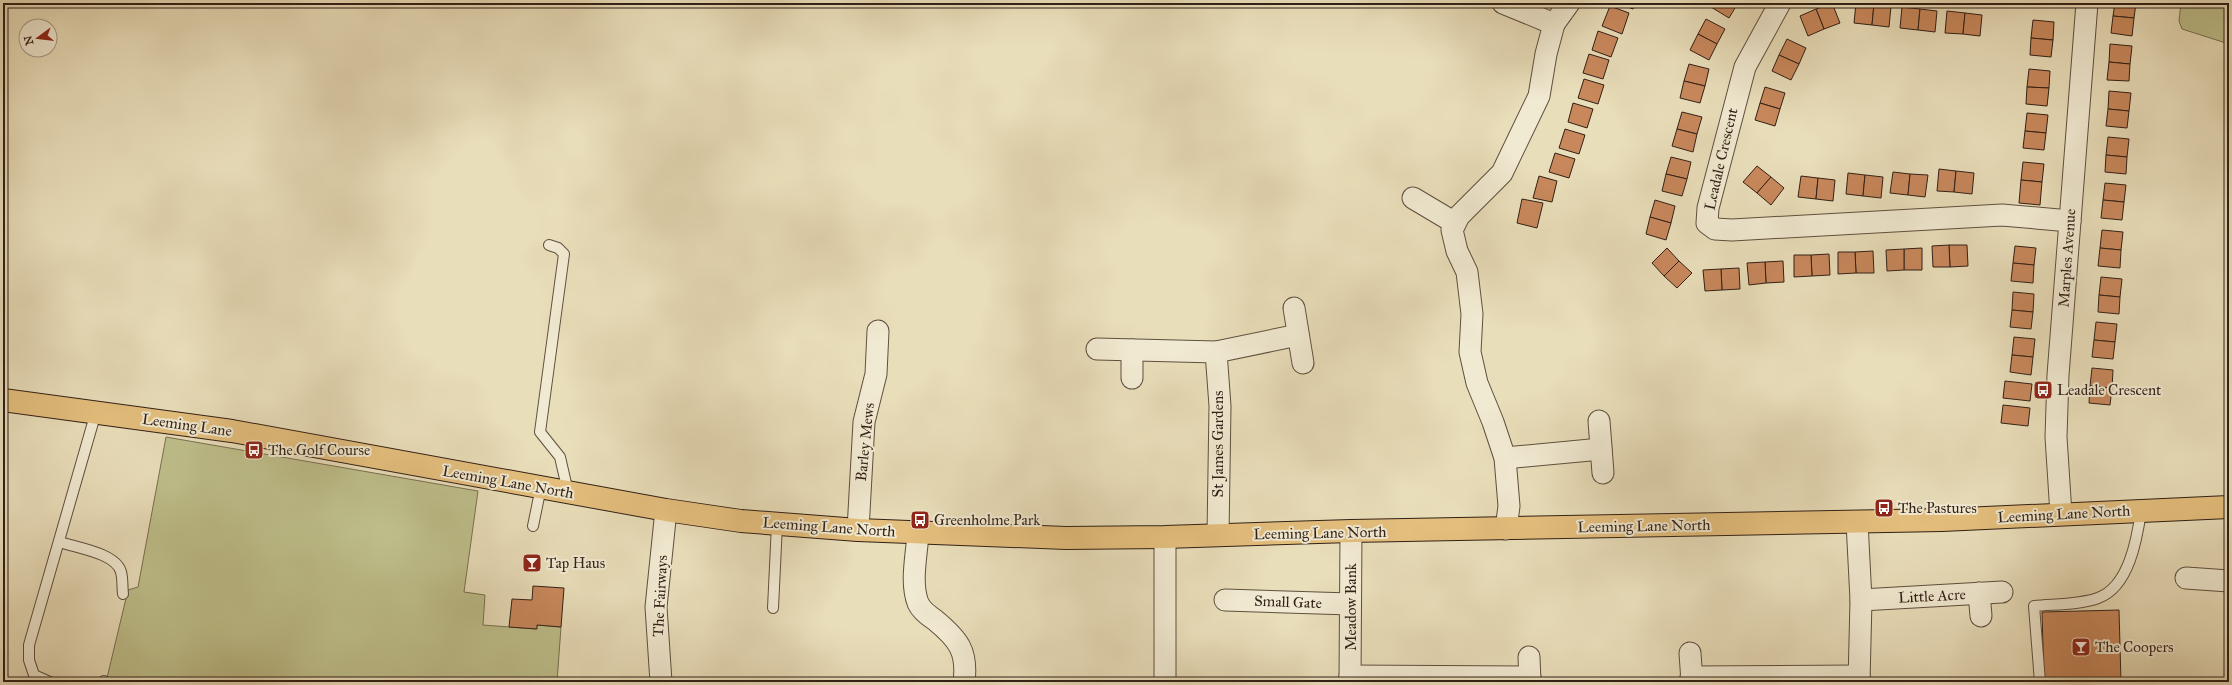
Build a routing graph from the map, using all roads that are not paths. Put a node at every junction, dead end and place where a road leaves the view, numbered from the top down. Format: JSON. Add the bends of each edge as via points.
{"nodes":[{"id":1,"x":1503,"y":3,"type":"edge"},
{"id":2,"x":1569,"y":3,"type":"edge"},
{"id":3,"x":1780,"y":3,"type":"edge"},
{"id":4,"x":2087,"y":3,"type":"edge"},
{"id":5,"x":1554,"y":24,"type":"junction"},
{"id":6,"x":1413,"y":198,"type":"dead end"},
{"id":7,"x":2070,"y":221,"type":"junction"},
{"id":8,"x":1455,"y":223,"type":"junction"},
{"id":9,"x":549,"y":245,"type":"dead end"},
{"id":10,"x":1294,"y":308,"type":"dead end"},
{"id":11,"x":878,"y":331,"type":"dead end"},
{"id":12,"x":1298,"y":335,"type":"junction"},
{"id":13,"x":1097,"y":349,"type":"dead end"},
{"id":14,"x":1132,"y":350,"type":"junction"},
{"id":15,"x":1216,"y":352,"type":"junction"},
{"id":16,"x":1303,"y":362,"type":"dead end"},
{"id":17,"x":1132,"y":378,"type":"dead end"},
{"id":18,"x":3,"y":400,"type":"edge"},
{"id":19,"x":96,"y":412,"type":"junction"},
{"id":20,"x":1599,"y":420,"type":"dead end"},
{"id":21,"x":1601,"y":449,"type":"junction"},
{"id":22,"x":1504,"y":458,"type":"junction"},
{"id":23,"x":417,"y":465,"type":"joint"},
{"id":24,"x":1603,"y":473,"type":"dead end"},
{"id":25,"x":541,"y":487,"type":"junction"},
{"id":26,"x":568,"y":492,"type":"junction"},
{"id":27,"x":2229,"y":507,"type":"edge"},
{"id":28,"x":666,"y":510,"type":"junction"},
{"id":29,"x":2141,"y":510,"type":"junction"},
{"id":30,"x":2060,"y":514,"type":"junction"},
{"id":31,"x":1857,"y":522,"type":"junction"},
{"id":32,"x":777,"y":524,"type":"junction"},
{"id":33,"x":533,"y":526,"type":"dead end"},
{"id":34,"x":1506,"y":529,"type":"junction"},
{"id":35,"x":858,"y":530,"type":"junction"},
{"id":36,"x":1351,"y":531,"type":"junction"},
{"id":37,"x":918,"y":533,"type":"junction"},
{"id":38,"x":1218,"y":535,"type":"junction"},
{"id":39,"x":1165,"y":537,"type":"junction"},
{"id":40,"x":60,"y":542,"type":"junction"},
{"id":41,"x":2186,"y":578,"type":"dead end"},
{"id":42,"x":2229,"y":581,"type":"edge"},
{"id":43,"x":2002,"y":592,"type":"dead end"},
{"id":44,"x":1979,"y":593,"type":"junction"},
{"id":45,"x":123,"y":594,"type":"dead end"},
{"id":46,"x":1225,"y":600,"type":"dead end"},
{"id":47,"x":1861,"y":600,"type":"junction"},
{"id":48,"x":1350,"y":604,"type":"junction"},
{"id":49,"x":773,"y":608,"type":"dead end"},
{"id":50,"x":1981,"y":616,"type":"dead end"},
{"id":51,"x":1690,"y":653,"type":"dead end"},
{"id":52,"x":1529,"y":657,"type":"dead end"},
{"id":53,"x":1350,"y":679,"type":"edge"},
{"id":54,"x":1692,"y":679,"type":"edge"},
{"id":55,"x":1859,"y":679,"type":"edge"},
{"id":56,"x":1530,"y":680,"type":"edge"},
{"id":57,"x":50,"y":682,"type":"edge"},
{"id":58,"x":661,"y":682,"type":"edge"},
{"id":59,"x":964,"y":682,"type":"edge"},
{"id":60,"x":1165,"y":682,"type":"edge"},
{"id":61,"x":2040,"y":682,"type":"edge"}],
"edges":[{"from":1,"to":5,"type":"street"},
{"from":2,"to":5,"type":"street"},
{"from":3,"to":7,"type":"street","name":"Leadale Crescent","via":[[1745,67],[1708,208],[1707,223],[1715,230],[2002,215]]},
{"from":4,"to":7,"type":"street","name":"Marples Avenue"},
{"from":5,"to":8,"type":"street","via":[[1539,96],[1520,138],[1502,173]]},
{"from":6,"to":8,"type":"street"},
{"from":7,"to":30,"type":"street","name":"Marples Avenue","via":[[2057,383],[2056,437]]},
{"from":8,"to":22,"type":"street","via":[[1452,230],[1457,251],[1467,272],[1472,314],[1470,352],[1473,368]]},
{"from":9,"to":26,"type":"lane","via":[[558,248],[564,254],[540,432],[560,456]]},
{"from":10,"to":12,"type":"street"},
{"from":11,"to":35,"type":"street","name":"Barley Mews","via":[[876,374],[864,422]]},
{"from":12,"to":15,"type":"street"},
{"from":12,"to":16,"type":"street"},
{"from":13,"to":14,"type":"street"},
{"from":14,"to":15,"type":"street"},
{"from":14,"to":17,"type":"street"},
{"from":15,"to":38,"type":"street","name":"St James Gardens","via":[[1220,406]]},
{"from":18,"to":19,"type":"highway","name":"Leeming Lane"},
{"from":19,"to":23,"type":"highway","name":"Leeming Lane","via":[[232,431]]},
{"from":19,"to":40,"type":"lane"},
{"from":20,"to":21,"type":"street"},
{"from":21,"to":22,"type":"street"},
{"from":21,"to":24,"type":"street"},
{"from":22,"to":34,"type":"street","via":[[1508,506]]},
{"from":23,"to":25,"type":"highway","name":"Leeming Lane North"},
{"from":25,"to":26,"type":"highway","name":"Leeming Lane North"},
{"from":25,"to":33,"type":"lane"},
{"from":26,"to":28,"type":"highway","name":"Leeming Lane North"},
{"from":27,"to":29,"type":"highway","name":"Leeming Lane North"},
{"from":28,"to":32,"type":"highway","name":"Leeming Lane North"},
{"from":28,"to":58,"type":"street","name":"The Fairways","via":[[656,607]]},
{"from":29,"to":30,"type":"highway","name":"Leeming Lane North"},
{"from":29,"to":61,"type":"lane","via":[[2130,562],[2109,593],[2091,599],[2034,606]]},
{"from":30,"to":31,"type":"highway","name":"Leeming Lane North"},
{"from":31,"to":34,"type":"highway","name":"Leeming Lane North"},
{"from":31,"to":47,"type":"street"},
{"from":32,"to":35,"type":"highway","name":"Leeming Lane North"},
{"from":32,"to":49,"type":"lane"},
{"from":34,"to":36,"type":"highway","name":"Leeming Lane North"},
{"from":35,"to":37,"type":"highway","name":"Leeming Lane North"},
{"from":36,"to":38,"type":"highway","name":"Leeming Lane North"},
{"from":36,"to":48,"type":"street","name":"Meadow Bank"},
{"from":37,"to":39,"type":"highway","name":"Leeming Lane North","via":[[1066,538]]},
{"from":37,"to":59,"type":"street","via":[[915,593],[919,604],[956,639],[965,656]]},
{"from":38,"to":39,"type":"highway","name":"Leeming Lane North"},
{"from":39,"to":60,"type":"street"},
{"from":40,"to":45,"type":"lane","via":[[105,555],[115,561],[121,571]]},
{"from":40,"to":57,"type":"lane","via":[[29,645],[29,660],[34,675]]},
{"from":41,"to":42,"type":"street"},
{"from":43,"to":44,"type":"street","name":"Little Acre"},
{"from":44,"to":47,"type":"street","name":"Little Acre"},
{"from":44,"to":50,"type":"street"},
{"from":46,"to":48,"type":"street","name":"Small Gate"},
{"from":47,"to":55,"type":"street"},
{"from":48,"to":53,"type":"street","name":"Meadow Bank"},
{"from":51,"to":54,"type":"street"},
{"from":52,"to":56,"type":"street"},
{"from":53,"to":56,"type":"street"},
{"from":54,"to":55,"type":"street"}]}
